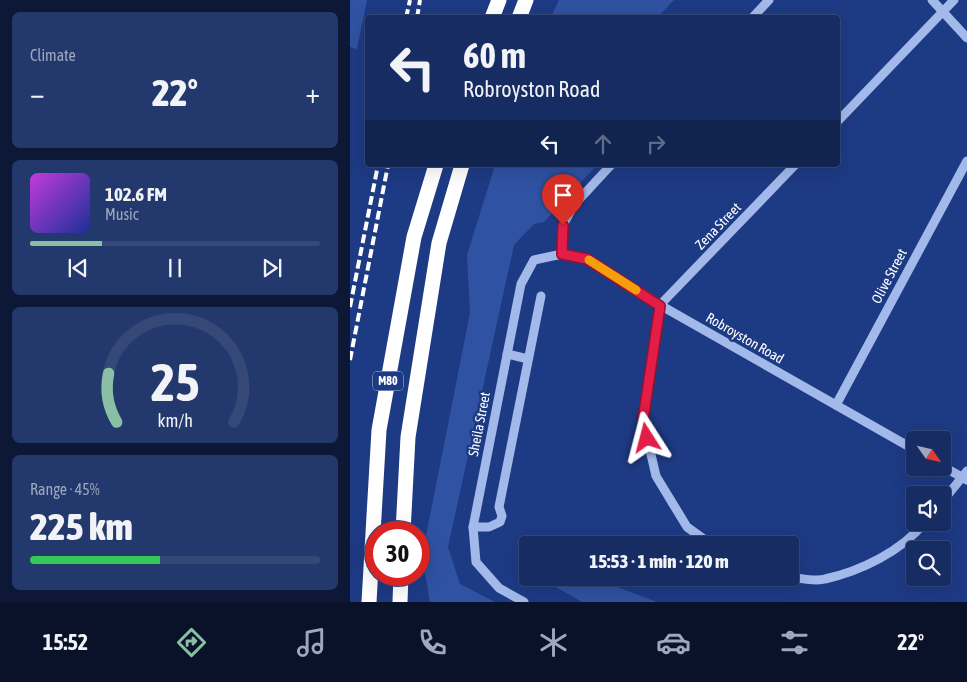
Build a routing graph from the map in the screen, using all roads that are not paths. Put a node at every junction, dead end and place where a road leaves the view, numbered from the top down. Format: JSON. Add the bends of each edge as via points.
{"nodes":[{"id":1,"x":499,"y":0,"type":"edge"},
{"id":2,"x":526,"y":0,"type":"edge"},
{"id":3,"x":769,"y":0,"type":"edge"},
{"id":4,"x":932,"y":0,"type":"edge"},
{"id":5,"x":954,"y":0,"type":"edge"},
{"id":6,"x":943,"y":11,"type":"junction"},
{"id":7,"x":493,"y":15,"type":"edge"},
{"id":8,"x":521,"y":15,"type":"edge"},
{"id":9,"x":755,"y":15,"type":"edge"},
{"id":10,"x":967,"y":38,"type":"edge"},
{"id":11,"x":840,"y":119,"type":"edge"},
{"id":12,"x":967,"y":161,"type":"edge"},
{"id":13,"x":435,"y":167,"type":"edge"},
{"id":14,"x":461,"y":167,"type":"edge"},
{"id":15,"x":609,"y":167,"type":"edge"},
{"id":16,"x":793,"y":167,"type":"edge"},
{"id":17,"x":562,"y":254,"type":"junction"},
{"id":18,"x":541,"y":296,"type":"dead end"},
{"id":19,"x":660,"y":306,"type":"junction"},
{"id":20,"x":507,"y":354,"type":"junction"},
{"id":21,"x":528,"y":359,"type":"junction"},
{"id":22,"x":836,"y":405,"type":"junction"},
{"id":23,"x":906,"y":445,"type":"edge"},
{"id":24,"x":951,"y":470,"type":"edge"},
{"id":25,"x":966,"y":476,"type":"edge"},
{"id":26,"x":951,"y":492,"type":"edge"},
{"id":27,"x":404,"y":521,"type":"edge"},
{"id":28,"x":473,"y":527,"type":"junction"},
{"id":29,"x":918,"y":531,"type":"edge"},
{"id":30,"x":700,"y":536,"type":"edge"},
{"id":31,"x":799,"y":578,"type":"edge"},
{"id":32,"x":401,"y":586,"type":"edge"},
{"id":33,"x":369,"y":602,"type":"edge"},
{"id":34,"x":400,"y":602,"type":"edge"},
{"id":35,"x":524,"y":602,"type":"edge"}],
"edges":[{"from":1,"to":7,"type":"highway"},
{"from":2,"to":8,"type":"highway"},
{"from":3,"to":9,"type":"street"},
{"from":4,"to":6,"type":"street"},
{"from":5,"to":6,"type":"street"},
{"from":6,"to":10,"type":"street"},
{"from":6,"to":11,"type":"street"},
{"from":12,"to":22,"type":"street","name":"Olive Street"},
{"from":13,"to":33,"type":"highway","number":"M80","via":[[414,237],[379,430]]},
{"from":14,"to":27,"type":"highway","number":"M80","via":[[439,243],[408,437]]},
{"from":15,"to":17,"type":"street","via":[[574,205],[563,225]]},
{"from":16,"to":19,"type":"street","name":"Zena Street"},
{"from":17,"to":19,"type":"street","name":"Robroyston Road","via":[[587,259]]},
{"from":17,"to":20,"type":"street","name":"Sheila Street","via":[[534,260],[521,284]]},
{"from":18,"to":21,"type":"street"},
{"from":19,"to":22,"type":"street","name":"Robroyston Road"},
{"from":19,"to":30,"type":"street","via":[[643,420],[656,476],[688,527]]},
{"from":20,"to":21,"type":"street"},
{"from":20,"to":28,"type":"street","name":"Sheila Street"},
{"from":21,"to":28,"type":"street","via":[[499,507],[502,516],[500,522],[489,527]]},
{"from":22,"to":23,"type":"street","name":"Robroyston Road"},
{"from":24,"to":25,"type":"street"},
{"from":25,"to":26,"type":"street"},
{"from":28,"to":35,"type":"street","name":"Sheila Street","via":[[476,562],[498,588]]},
{"from":29,"to":31,"type":"street","via":[[877,561],[823,580]]},
{"from":32,"to":34,"type":"highway"}]}
